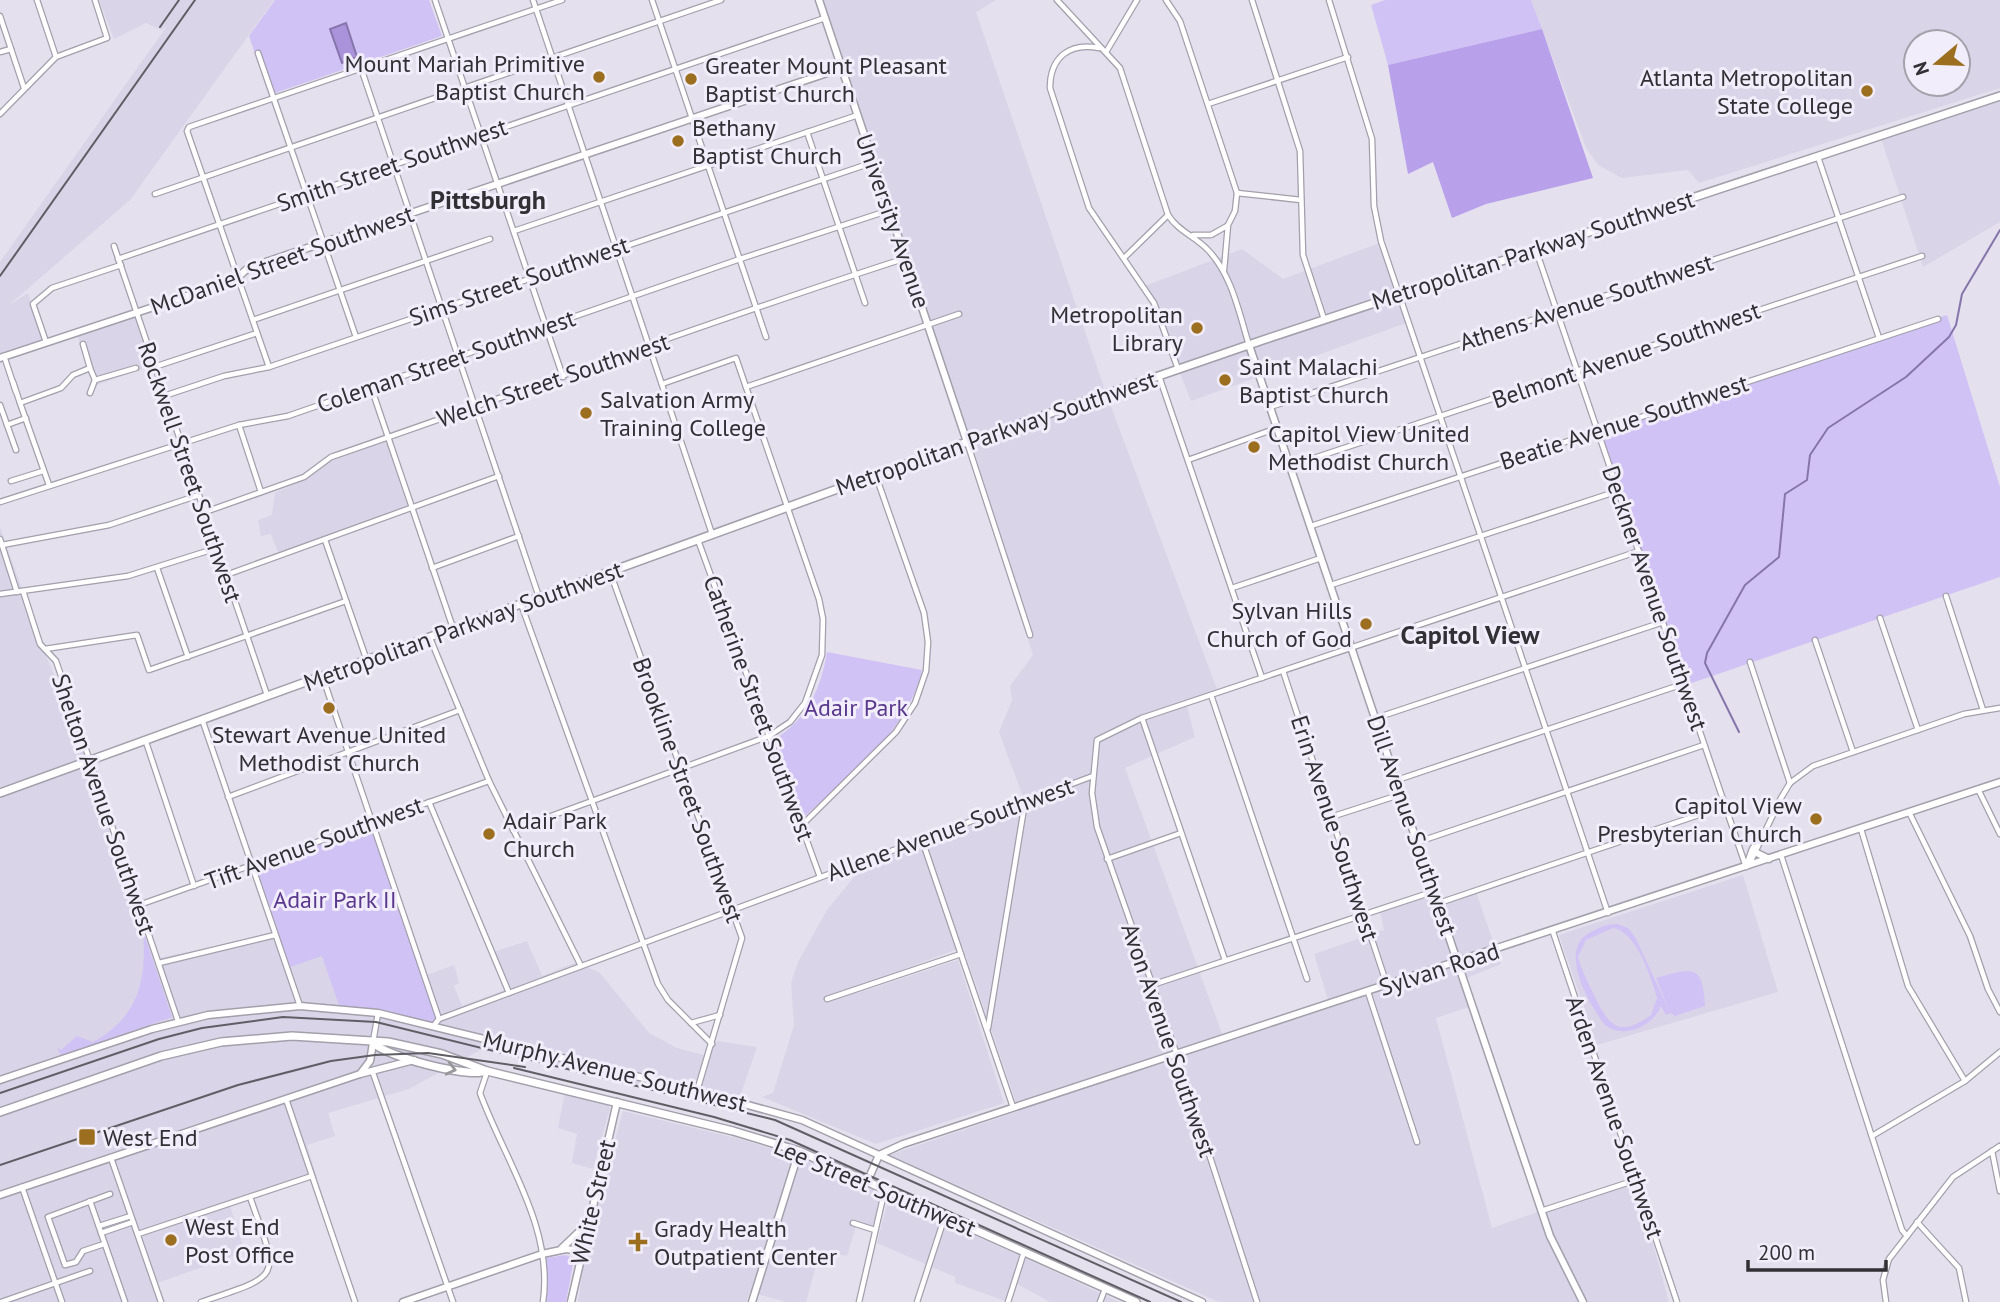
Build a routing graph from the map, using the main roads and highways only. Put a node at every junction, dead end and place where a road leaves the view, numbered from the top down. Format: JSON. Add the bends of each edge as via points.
{"nodes":[{"id":1,"x":2000,"y":96,"type":"edge"},
{"id":2,"x":0,"y":793,"type":"edge"},
{"id":3,"x":373,"y":1043,"type":"junction"},
{"id":4,"x":487,"y":1071,"type":"junction"},
{"id":5,"x":0,"y":1112,"type":"edge"},
{"id":6,"x":1136,"y":1302,"type":"edge"}],
"edges":[{"from":1,"to":2,"type":"main road","name":"Metropolitan Parkway Southwest","via":[[967,442]]},
{"from":3,"to":4,"type":"main road","name":"Lee Street Southwest","via":[[442,1054]]},
{"from":3,"to":4,"type":"main road","one_way":true,"via":[[382,1051],[416,1060],[470,1073]]},
{"from":3,"to":5,"type":"main road","name":"Lee Street Southwest","via":[[292,1036],[219,1042],[161,1056]]},
{"from":4,"to":6,"type":"main road","name":"Lee Street Southwest","via":[[799,1151]]}]}
